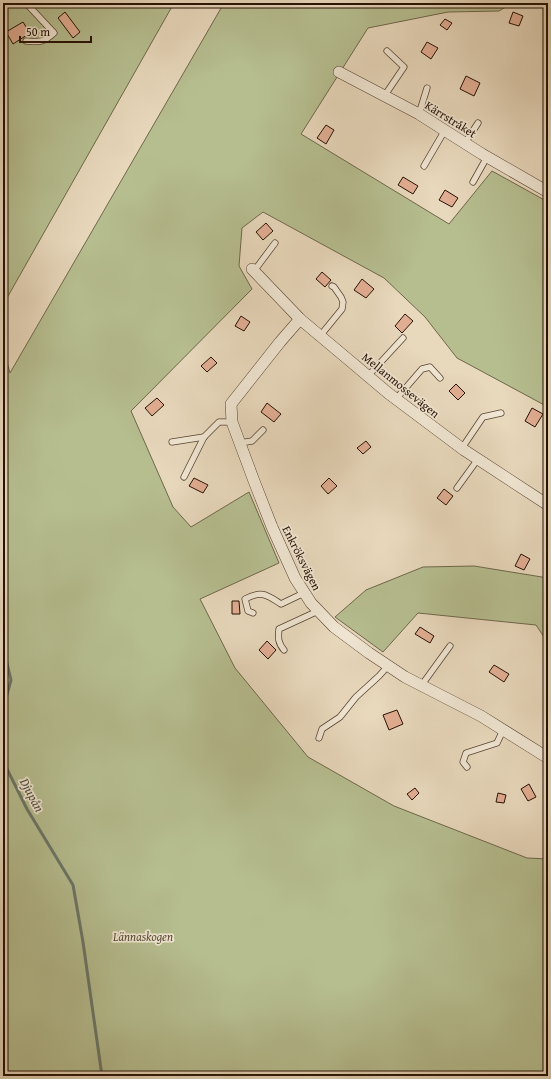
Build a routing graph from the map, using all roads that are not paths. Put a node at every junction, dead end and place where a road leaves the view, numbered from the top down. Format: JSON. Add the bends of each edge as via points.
{"nodes":[{"id":1,"x":26,"y":3,"type":"edge"},
{"id":2,"x":26,"y":42,"type":"dead end"},
{"id":3,"x":387,"y":51,"type":"dead end"},
{"id":4,"x":339,"y":72,"type":"dead end"},
{"id":5,"x":427,"y":88,"type":"dead end"},
{"id":6,"x":385,"y":95,"type":"junction"},
{"id":7,"x":419,"y":114,"type":"junction"},
{"id":8,"x":478,"y":123,"type":"dead end"},
{"id":9,"x":445,"y":130,"type":"junction"},
{"id":10,"x":465,"y":143,"type":"junction"},
{"id":11,"x":487,"y":157,"type":"junction"},
{"id":12,"x":424,"y":166,"type":"dead end"},
{"id":13,"x":473,"y":182,"type":"dead end"},
{"id":14,"x":548,"y":192,"type":"edge"},
{"id":15,"x":275,"y":243,"type":"dead end"},
{"id":16,"x":253,"y":270,"type":"joint"},
{"id":17,"x":332,"y":286,"type":"dead end"},
{"id":18,"x":300,"y":319,"type":"junction"},
{"id":19,"x":320,"y":336,"type":"junction"},
{"id":20,"x":403,"y":338,"type":"dead end"},
{"id":21,"x":368,"y":376,"type":"junction"},
{"id":22,"x":440,"y":378,"type":"dead end"},
{"id":23,"x":396,"y":399,"type":"junction"},
{"id":24,"x":500,"y":413,"type":"dead end"},
{"id":25,"x":232,"y":422,"type":"junction"},
{"id":26,"x":263,"y":430,"type":"dead end"},
{"id":27,"x":204,"y":437,"type":"junction"},
{"id":28,"x":172,"y":442,"type":"dead end"},
{"id":29,"x":240,"y":443,"type":"junction"},
{"id":30,"x":462,"y":448,"type":"junction"},
{"id":31,"x":478,"y":459,"type":"junction"},
{"id":32,"x":184,"y":477,"type":"dead end"},
{"id":33,"x":457,"y":488,"type":"dead end"},
{"id":34,"x":548,"y":505,"type":"edge"},
{"id":35,"x":304,"y":593,"type":"junction"},
{"id":36,"x":318,"y":611,"type":"junction"},
{"id":37,"x":253,"y":613,"type":"dead end"},
{"id":38,"x":450,"y":646,"type":"dead end"},
{"id":39,"x":284,"y":650,"type":"dead end"},
{"id":40,"x":388,"y":666,"type":"junction"},
{"id":41,"x":421,"y":686,"type":"junction"},
{"id":42,"x":504,"y":730,"type":"junction"},
{"id":43,"x":319,"y":738,"type":"dead end"},
{"id":44,"x":548,"y":758,"type":"edge"},
{"id":45,"x":467,"y":767,"type":"dead end"}],
"edges":[{"from":1,"to":2,"type":"lane","via":[[54,33],[39,42]]},
{"from":3,"to":6,"type":"lane","via":[[404,66]]},
{"from":4,"to":6,"type":"street","name":"Kärrstråket"},
{"from":5,"to":7,"type":"lane"},
{"from":6,"to":7,"type":"street","name":"Kärrstråket"},
{"from":7,"to":9,"type":"street","name":"Kärrstråket"},
{"from":8,"to":10,"type":"lane"},
{"from":9,"to":10,"type":"street","name":"Kärrstråket"},
{"from":9,"to":12,"type":"lane"},
{"from":10,"to":11,"type":"street","name":"Kärrstråket"},
{"from":11,"to":13,"type":"lane"},
{"from":11,"to":14,"type":"street","name":"Kärrstråket"},
{"from":15,"to":16,"type":"lane"},
{"from":16,"to":18,"type":"street","name":"Mellanmossevägen"},
{"from":17,"to":19,"type":"lane","via":[[341,296],[342,309]]},
{"from":18,"to":19,"type":"street","name":"Mellanmossevägen"},
{"from":18,"to":25,"type":"street","name":"Enkröksvägen","via":[[231,404]]},
{"from":19,"to":21,"type":"street","name":"Mellanmossevägen"},
{"from":20,"to":21,"type":"lane"},
{"from":21,"to":23,"type":"street","name":"Mellanmossevägen"},
{"from":22,"to":23,"type":"lane","via":[[430,367],[422,369]]},
{"from":23,"to":30,"type":"street","name":"Mellanmossevägen"},
{"from":24,"to":30,"type":"lane","via":[[483,417]]},
{"from":25,"to":27,"type":"lane","via":[[219,422]]},
{"from":25,"to":29,"type":"street","name":"Enkröksvägen"},
{"from":26,"to":29,"type":"lane","via":[[252,441]]},
{"from":27,"to":28,"type":"lane"},
{"from":27,"to":32,"type":"lane"},
{"from":29,"to":35,"type":"street","name":"Enkröksvägen","via":[[272,527]]},
{"from":30,"to":31,"type":"street","name":"Mellanmossevägen"},
{"from":31,"to":33,"type":"lane"},
{"from":31,"to":34,"type":"street","name":"Mellanmossevägen"},
{"from":35,"to":36,"type":"street","name":"Enkröksvägen"},
{"from":35,"to":37,"type":"lane","via":[[281,604],[264,594],[251,596],[245,599],[248,611]]},
{"from":36,"to":39,"type":"lane","via":[[279,629],[278,639]]},
{"from":36,"to":40,"type":"street","name":"Enkröksvägen"},
{"from":38,"to":41,"type":"lane"},
{"from":40,"to":41,"type":"street","name":"Enkröksvägen"},
{"from":40,"to":43,"type":"lane","via":[[356,697],[340,717],[322,728]]},
{"from":41,"to":42,"type":"street","name":"Enkröksvägen"},
{"from":42,"to":44,"type":"street","name":"Enkröksvägen"},
{"from":42,"to":45,"type":"lane","via":[[497,743],[466,753],[462,762]]}]}
